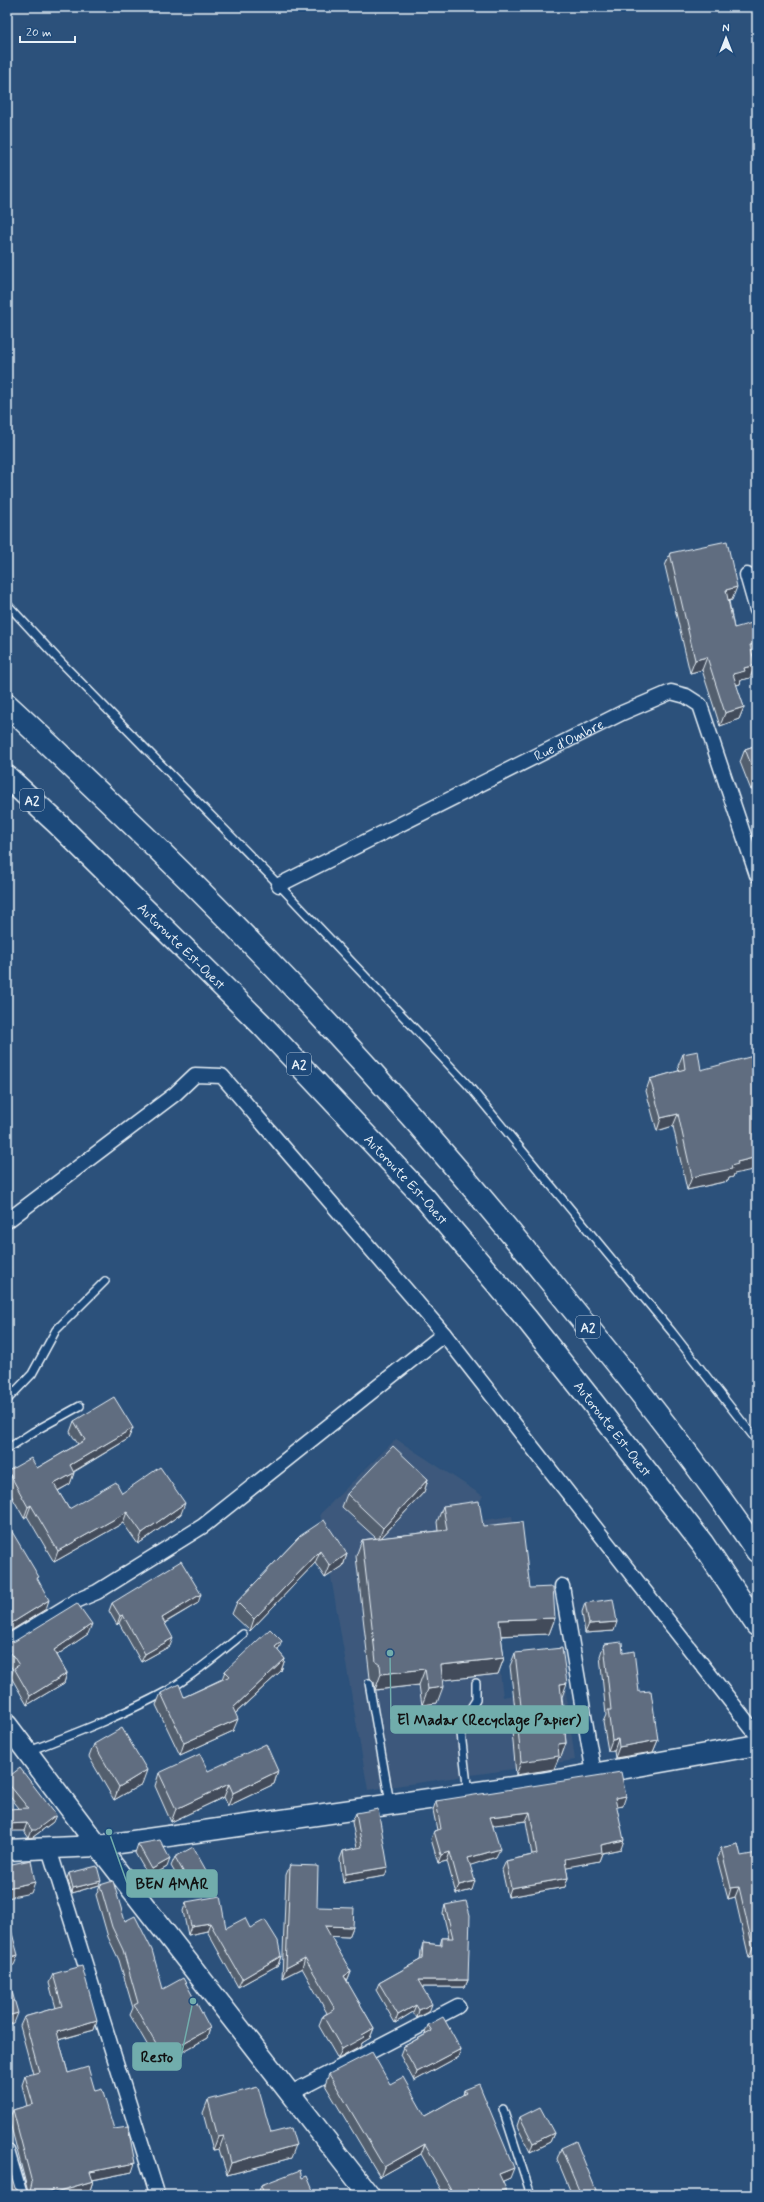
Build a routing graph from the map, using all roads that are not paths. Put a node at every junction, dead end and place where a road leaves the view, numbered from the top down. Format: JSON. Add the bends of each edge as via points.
{"nodes":[{"id":1,"x":747,"y":575,"type":"dead end"},
{"id":2,"x":7,"y":604,"type":"edge"},
{"id":3,"x":757,"y":610,"type":"edge"},
{"id":4,"x":7,"y":701,"type":"edge"},
{"id":5,"x":14,"y":712,"type":"edge"},
{"id":6,"x":7,"y":777,"type":"edge"},
{"id":7,"x":7,"y":787,"type":"edge"},
{"id":8,"x":58,"y":824,"type":"junction"},
{"id":9,"x":757,"y":875,"type":"edge"},
{"id":10,"x":279,"y":885,"type":"junction"},
{"id":11,"x":7,"y":1221,"type":"edge"},
{"id":12,"x":105,"y":1282,"type":"dead end"},
{"id":13,"x":444,"y":1334,"type":"junction"},
{"id":14,"x":7,"y":1400,"type":"edge"},
{"id":15,"x":80,"y":1406,"type":"dead end"},
{"id":16,"x":757,"y":1441,"type":"edge"},
{"id":17,"x":7,"y":1449,"type":"edge"},
{"id":18,"x":757,"y":1551,"type":"edge"},
{"id":19,"x":562,"y":1586,"type":"dead end"},
{"id":20,"x":757,"y":1625,"type":"edge"},
{"id":21,"x":243,"y":1634,"type":"dead end"},
{"id":22,"x":7,"y":1643,"type":"edge"},
{"id":23,"x":369,"y":1683,"type":"dead end"},
{"id":24,"x":476,"y":1683,"type":"dead end"},
{"id":25,"x":7,"y":1725,"type":"edge"},
{"id":26,"x":757,"y":1735,"type":"edge"},
{"id":27,"x":757,"y":1745,"type":"edge"},
{"id":28,"x":27,"y":1752,"type":"junction"},
{"id":29,"x":594,"y":1774,"type":"junction"},
{"id":30,"x":468,"y":1793,"type":"junction"},
{"id":31,"x":390,"y":1805,"type":"junction"},
{"id":32,"x":98,"y":1846,"type":"junction"},
{"id":33,"x":49,"y":1849,"type":"junction"},
{"id":34,"x":7,"y":1850,"type":"edge"},
{"id":35,"x":458,"y":2006,"type":"dead end"},
{"id":36,"x":291,"y":2093,"type":"junction"},
{"id":37,"x":503,"y":2109,"type":"dead end"},
{"id":38,"x":7,"y":2151,"type":"edge"},
{"id":39,"x":156,"y":2190,"type":"dead end"},
{"id":40,"x":20,"y":2195,"type":"edge"},
{"id":41,"x":370,"y":2195,"type":"edge"},
{"id":42,"x":531,"y":2195,"type":"edge"}],
"edges":[{"from":1,"to":3,"type":"street"},
{"from":2,"to":10,"type":"lane"},
{"from":4,"to":5,"type":"highway"},
{"from":5,"to":18,"type":"highway","number":"A2","via":[[173,862],[249,938],[407,1110],[510,1231],[662,1419]]},
{"from":6,"to":8,"type":"highway","name":"Autoroute Est-Ouest","number":"A2"},
{"from":7,"to":8,"type":"highway"},
{"from":8,"to":20,"type":"highway","name":"Autoroute Est-Ouest","number":"A2","via":[[261,1024],[423,1196],[590,1398],[702,1543]]},
{"from":9,"to":10,"type":"street","name":"Rue d'Ombre","via":[[700,705],[686,696],[671,692],[622,713]]},
{"from":10,"to":16,"type":"lane","via":[[469,1086],[672,1332]]},
{"from":11,"to":13,"type":"street","via":[[175,1094],[195,1075],[222,1076]]},
{"from":12,"to":14,"type":"lane","via":[[56,1330],[32,1374]]},
{"from":13,"to":22,"type":"street","via":[[203,1526],[97,1592],[76,1601]]},
{"from":13,"to":26,"type":"street"},
{"from":15,"to":17,"type":"lane"},
{"from":19,"to":29,"type":"street"},
{"from":21,"to":28,"type":"lane","via":[[204,1666],[167,1691],[93,1726]]},
{"from":23,"to":31,"type":"lane"},
{"from":24,"to":30,"type":"lane","via":[[476,1700],[460,1725]]},
{"from":25,"to":28,"type":"street"},
{"from":27,"to":29,"type":"street"},
{"from":28,"to":32,"type":"street"},
{"from":29,"to":30,"type":"street"},
{"from":30,"to":31,"type":"street"},
{"from":31,"to":32,"type":"street"},
{"from":32,"to":33,"type":"street"},
{"from":32,"to":36,"type":"street"},
{"from":33,"to":34,"type":"street"},
{"from":33,"to":39,"type":"street"},
{"from":35,"to":36,"type":"street"},
{"from":36,"to":41,"type":"street"},
{"from":37,"to":42,"type":"lane"},
{"from":38,"to":40,"type":"street"}]}
